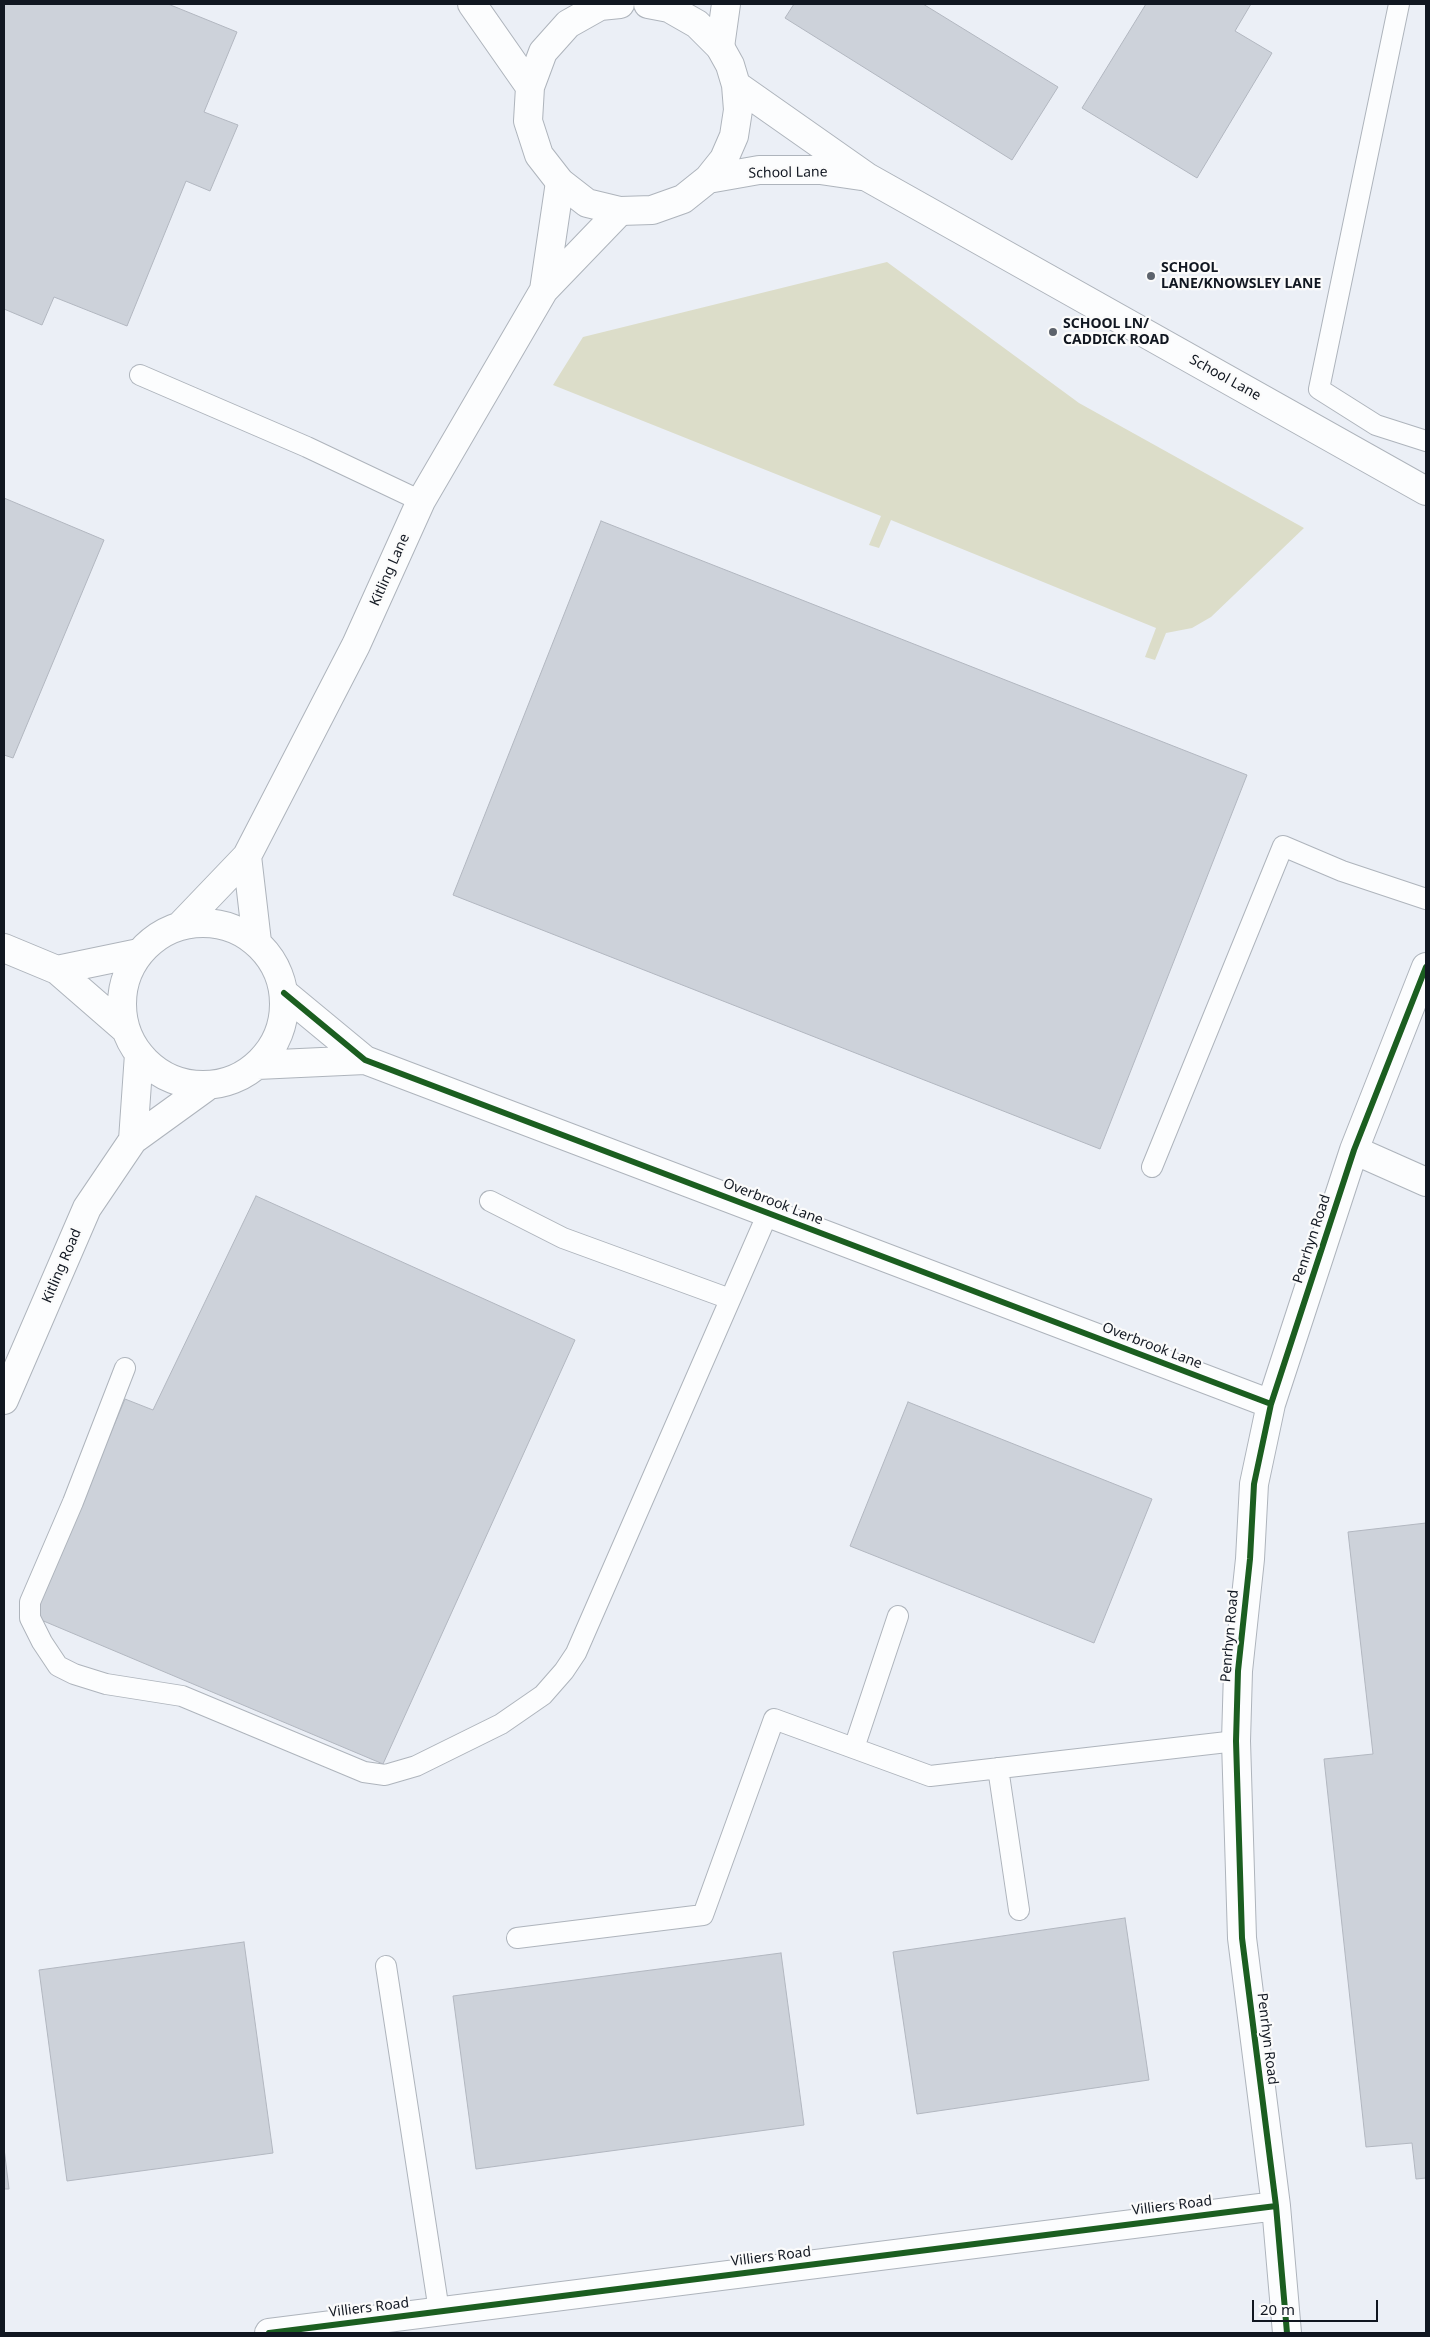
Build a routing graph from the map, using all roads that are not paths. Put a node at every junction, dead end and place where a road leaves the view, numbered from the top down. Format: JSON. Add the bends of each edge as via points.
{"nodes":[{"id":1,"x":472,"y":4,"type":"edge"},
{"id":2,"x":648,"y":4,"type":"edge"},
{"id":3,"x":726,"y":4,"type":"edge"},
{"id":4,"x":1399,"y":4,"type":"edge"},
{"id":5,"x":605,"y":5,"type":"edge"},
{"id":6,"x":720,"y":47,"type":"junction"},
{"id":7,"x":736,"y":85,"type":"junction"},
{"id":8,"x":530,"y":87,"type":"junction"},
{"id":9,"x":867,"y":177,"type":"junction"},
{"id":10,"x":708,"y":179,"type":"junction"},
{"id":11,"x":560,"y":182,"type":"junction"},
{"id":12,"x":620,"y":211,"type":"junction"},
{"id":13,"x":544,"y":290,"type":"junction"},
{"id":14,"x":140,"y":375,"type":"dead end"},
{"id":15,"x":1426,"y":441,"type":"edge"},
{"id":16,"x":1426,"y":491,"type":"edge"},
{"id":17,"x":421,"y":501,"type":"junction"},
{"id":18,"x":246,"y":856,"type":"junction"},
{"id":19,"x":1426,"y":899,"type":"edge"},
{"id":20,"x":180,"y":926,"type":"junction"},
{"id":21,"x":256,"y":942,"type":"junction"},
{"id":22,"x":4,"y":948,"type":"edge"},
{"id":23,"x":139,"y":953,"type":"junction"},
{"id":24,"x":1426,"y":967,"type":"edge"},
{"id":25,"x":57,"y":970,"type":"junction"},
{"id":26,"x":284,"y":993,"type":"junction"},
{"id":27,"x":126,"y":1030,"type":"junction"},
{"id":28,"x":139,"y":1054,"type":"junction"},
{"id":29,"x":365,"y":1060,"type":"junction"},
{"id":30,"x":257,"y":1065,"type":"junction"},
{"id":31,"x":209,"y":1085,"type":"junction"},
{"id":32,"x":133,"y":1140,"type":"junction"},
{"id":33,"x":1354,"y":1150,"type":"junction"},
{"id":34,"x":1152,"y":1167,"type":"dead end"},
{"id":35,"x":1426,"y":1182,"type":"edge"},
{"id":36,"x":490,"y":1201,"type":"dead end"},
{"id":37,"x":768,"y":1213,"type":"junction"},
{"id":38,"x":730,"y":1299,"type":"junction"},
{"id":39,"x":125,"y":1368,"type":"dead end"},
{"id":40,"x":4,"y":1400,"type":"edge"},
{"id":41,"x":1271,"y":1404,"type":"junction"},
{"id":42,"x":898,"y":1616,"type":"dead end"},
{"id":43,"x":1236,"y":1741,"type":"junction"},
{"id":44,"x":854,"y":1748,"type":"junction"},
{"id":45,"x":998,"y":1768,"type":"junction"},
{"id":46,"x":1019,"y":1910,"type":"dead end"},
{"id":47,"x":518,"y":1938,"type":"dead end"},
{"id":48,"x":386,"y":1966,"type":"dead end"},
{"id":49,"x":1276,"y":2206,"type":"junction"},
{"id":50,"x":439,"y":2311,"type":"junction"},
{"id":51,"x":269,"y":2333,"type":"edge"},
{"id":52,"x":1287,"y":2333,"type":"edge"}],
"edges":[{"from":1,"to":8,"type":"street"},
{"from":2,"to":6,"type":"street","via":[[669,8],[697,24]]},
{"from":3,"to":6,"type":"street"},
{"from":4,"to":15,"type":"lane","via":[[1319,389],[1376,424]]},
{"from":5,"to":8,"type":"street","via":[[568,24],[543,52]]},
{"from":6,"to":7,"type":"street"},
{"from":7,"to":9,"type":"street","name":"School Lane"},
{"from":7,"to":10,"type":"street","via":[[738,110],[734,136],[724,159]]},
{"from":8,"to":11,"type":"street","via":[[528,121],[539,154]]},
{"from":9,"to":10,"type":"street","name":"School Lane","via":[[820,170],[759,170]]},
{"from":9,"to":16,"type":"street","name":"School Lane"},
{"from":10,"to":12,"type":"street","via":[[682,199],[652,210]]},
{"from":11,"to":12,"type":"street","via":[[586,203]]},
{"from":11,"to":13,"type":"street","name":"Kitling Lane"},
{"from":12,"to":13,"type":"street","name":"Kitling Lane"},
{"from":13,"to":17,"type":"street","name":"Kitling Lane"},
{"from":14,"to":17,"type":"lane"},
{"from":17,"to":18,"type":"street","name":"Kitling Lane","via":[[356,646]]},
{"from":18,"to":20,"type":"street","name":"Kitling Lane"},
{"from":18,"to":21,"type":"street"},
{"from":19,"to":34,"type":"lane","via":[[1342,871],[1283,846]]},
{"from":20,"to":21,"type":"street","via":[[207,922],[234,928]]},
{"from":20,"to":23,"type":"street","via":[[158,936]]},
{"from":21,"to":26,"type":"street","via":[[270,957]]},
{"from":22,"to":25,"type":"street"},
{"from":23,"to":25,"type":"street"},
{"from":23,"to":27,"type":"street","via":[[126,977],[122,1003]]},
{"from":24,"to":33,"type":"street","name":"Penrhyn Road"},
{"from":25,"to":27,"type":"street"},
{"from":26,"to":29,"type":"street","name":"Overbrook Lane"},
{"from":26,"to":30,"type":"street","via":[[283,1019],[274,1045]]},
{"from":27,"to":28,"type":"street"},
{"from":28,"to":31,"type":"street","via":[[158,1072],[182,1082]]},
{"from":28,"to":32,"type":"street"},
{"from":29,"to":30,"type":"street","name":"Overbrook Lane"},
{"from":29,"to":37,"type":"street","name":"Overbrook Lane"},
{"from":30,"to":31,"type":"street","via":[[235,1079]]},
{"from":31,"to":32,"type":"street","name":"Kitling Road"},
{"from":32,"to":40,"type":"street","name":"Kitling Road","via":[[87,1208]]},
{"from":33,"to":35,"type":"street"},
{"from":33,"to":41,"type":"street","name":"Penrhyn Road"},
{"from":36,"to":38,"type":"lane","via":[[563,1238]]},
{"from":37,"to":38,"type":"lane"},
{"from":37,"to":41,"type":"street","name":"Overbrook Lane"},
{"from":38,"to":39,"type":"lane","via":[[576,1653],[564,1671],[543,1695],[501,1724],[416,1766],[385,1775],[364,1772],[182,1696],[106,1684],[74,1674],[58,1666],[42,1642],[30,1618],[30,1602]]},
{"from":41,"to":43,"type":"street","name":"Penrhyn Road","via":[[1254,1484],[1238,1671]]},
{"from":42,"to":44,"type":"lane"},
{"from":43,"to":45,"type":"lane"},
{"from":43,"to":49,"type":"street","name":"Penrhyn Road","via":[[1242,1938]]},
{"from":44,"to":45,"type":"lane","via":[[930,1776]]},
{"from":44,"to":47,"type":"lane","via":[[774,1719],[703,1915]]},
{"from":45,"to":46,"type":"lane"},
{"from":48,"to":50,"type":"lane"},
{"from":49,"to":50,"type":"street","name":"Villiers Road"},
{"from":49,"to":52,"type":"street","name":"Penrhyn Road"},
{"from":50,"to":51,"type":"street","name":"Villiers Road"}]}
